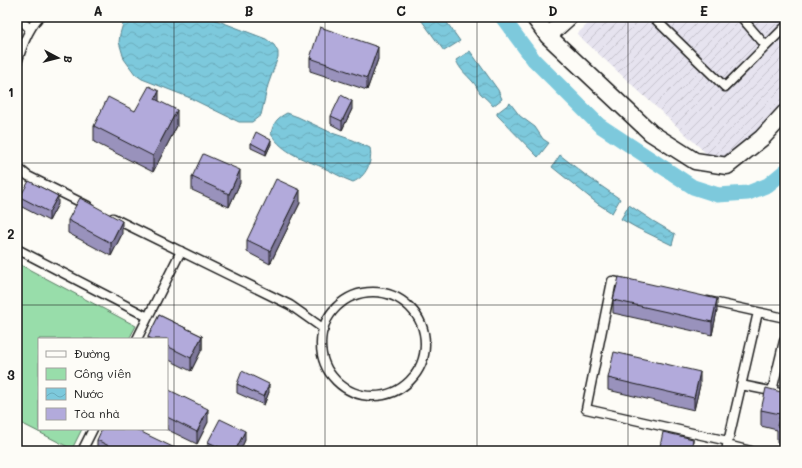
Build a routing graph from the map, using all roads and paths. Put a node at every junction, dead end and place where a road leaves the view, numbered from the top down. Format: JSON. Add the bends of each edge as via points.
{"nodes":[{"id":1,"x":17,"y":17,"type":"edge"},
{"id":2,"x":39,"y":17,"type":"edge"},
{"id":3,"x":534,"y":17,"type":"edge"},
{"id":4,"x":569,"y":17,"type":"edge"},
{"id":5,"x":653,"y":17,"type":"edge"},
{"id":6,"x":741,"y":17,"type":"edge"},
{"id":7,"x":785,"y":27,"type":"edge"},
{"id":8,"x":30,"y":29,"type":"junction"},
{"id":9,"x":548,"y":36,"type":"junction"},
{"id":10,"x":766,"y":46,"type":"junction"},
{"id":11,"x":17,"y":63,"type":"edge"},
{"id":12,"x":785,"y":113,"type":"edge"},
{"id":13,"x":17,"y":167,"type":"edge"},
{"id":14,"x":17,"y":249,"type":"edge"},
{"id":15,"x":181,"y":251,"type":"junction"},
{"id":16,"x":635,"y":286,"type":"edge"},
{"id":17,"x":696,"y":299,"type":"edge"},
{"id":18,"x":758,"y":312,"type":"junction"},
{"id":19,"x":148,"y":317,"type":"junction"},
{"id":20,"x":785,"y":318,"type":"edge"},
{"id":21,"x":324,"y":329,"type":"junction"},
{"id":22,"x":138,"y":338,"type":"edge"},
{"id":23,"x":784,"y":341,"type":"edge"},
{"id":24,"x":741,"y":385,"type":"junction"},
{"id":25,"x":772,"y":391,"type":"junction"},
{"id":26,"x":785,"y":394,"type":"edge"},
{"id":27,"x":92,"y":430,"type":"edge"},
{"id":28,"x":727,"y":446,"type":"edge"},
{"id":29,"x":82,"y":451,"type":"edge"},
{"id":30,"x":751,"y":451,"type":"edge"}],
"edges":[{"from":1,"to":8,"type":"lane"},
{"from":2,"to":8,"type":"lane"},
{"from":3,"to":9,"type":"street"},
{"from":4,"to":9,"type":"street"},
{"from":5,"to":10,"type":"lane","via":[[725,87]]},
{"from":6,"to":10,"type":"lane"},
{"from":7,"to":10,"type":"lane"},
{"from":8,"to":11,"type":"lane"},
{"from":9,"to":12,"type":"street","via":[[651,133],[695,161],[727,166],[762,138]]},
{"from":13,"to":15,"type":"lane","via":[[28,176]]},
{"from":14,"to":19,"type":"lane"},
{"from":15,"to":19,"type":"lane"},
{"from":15,"to":21,"type":"lane","via":[[290,305]]},
{"from":16,"to":28,"type":"lane","via":[[612,281],[586,409]]},
{"from":17,"to":18,"type":"lane"},
{"from":18,"to":20,"type":"lane"},
{"from":18,"to":24,"type":"lane"},
{"from":19,"to":22,"type":"lane"},
{"from":21,"to":21,"type":"lane","via":[[321,339],[322,350],[328,370],[342,385],[361,394],[382,395],[401,388],[416,373],[424,354],[424,332],[416,313],[400,299],[380,292],[365,292],[350,297],[334,310]]},
{"from":23,"to":25,"type":"lane"},
{"from":24,"to":25,"type":"lane"},
{"from":24,"to":28,"type":"lane"},
{"from":25,"to":26,"type":"lane"},
{"from":27,"to":29,"type":"lane"},
{"from":28,"to":30,"type":"lane"}]}
